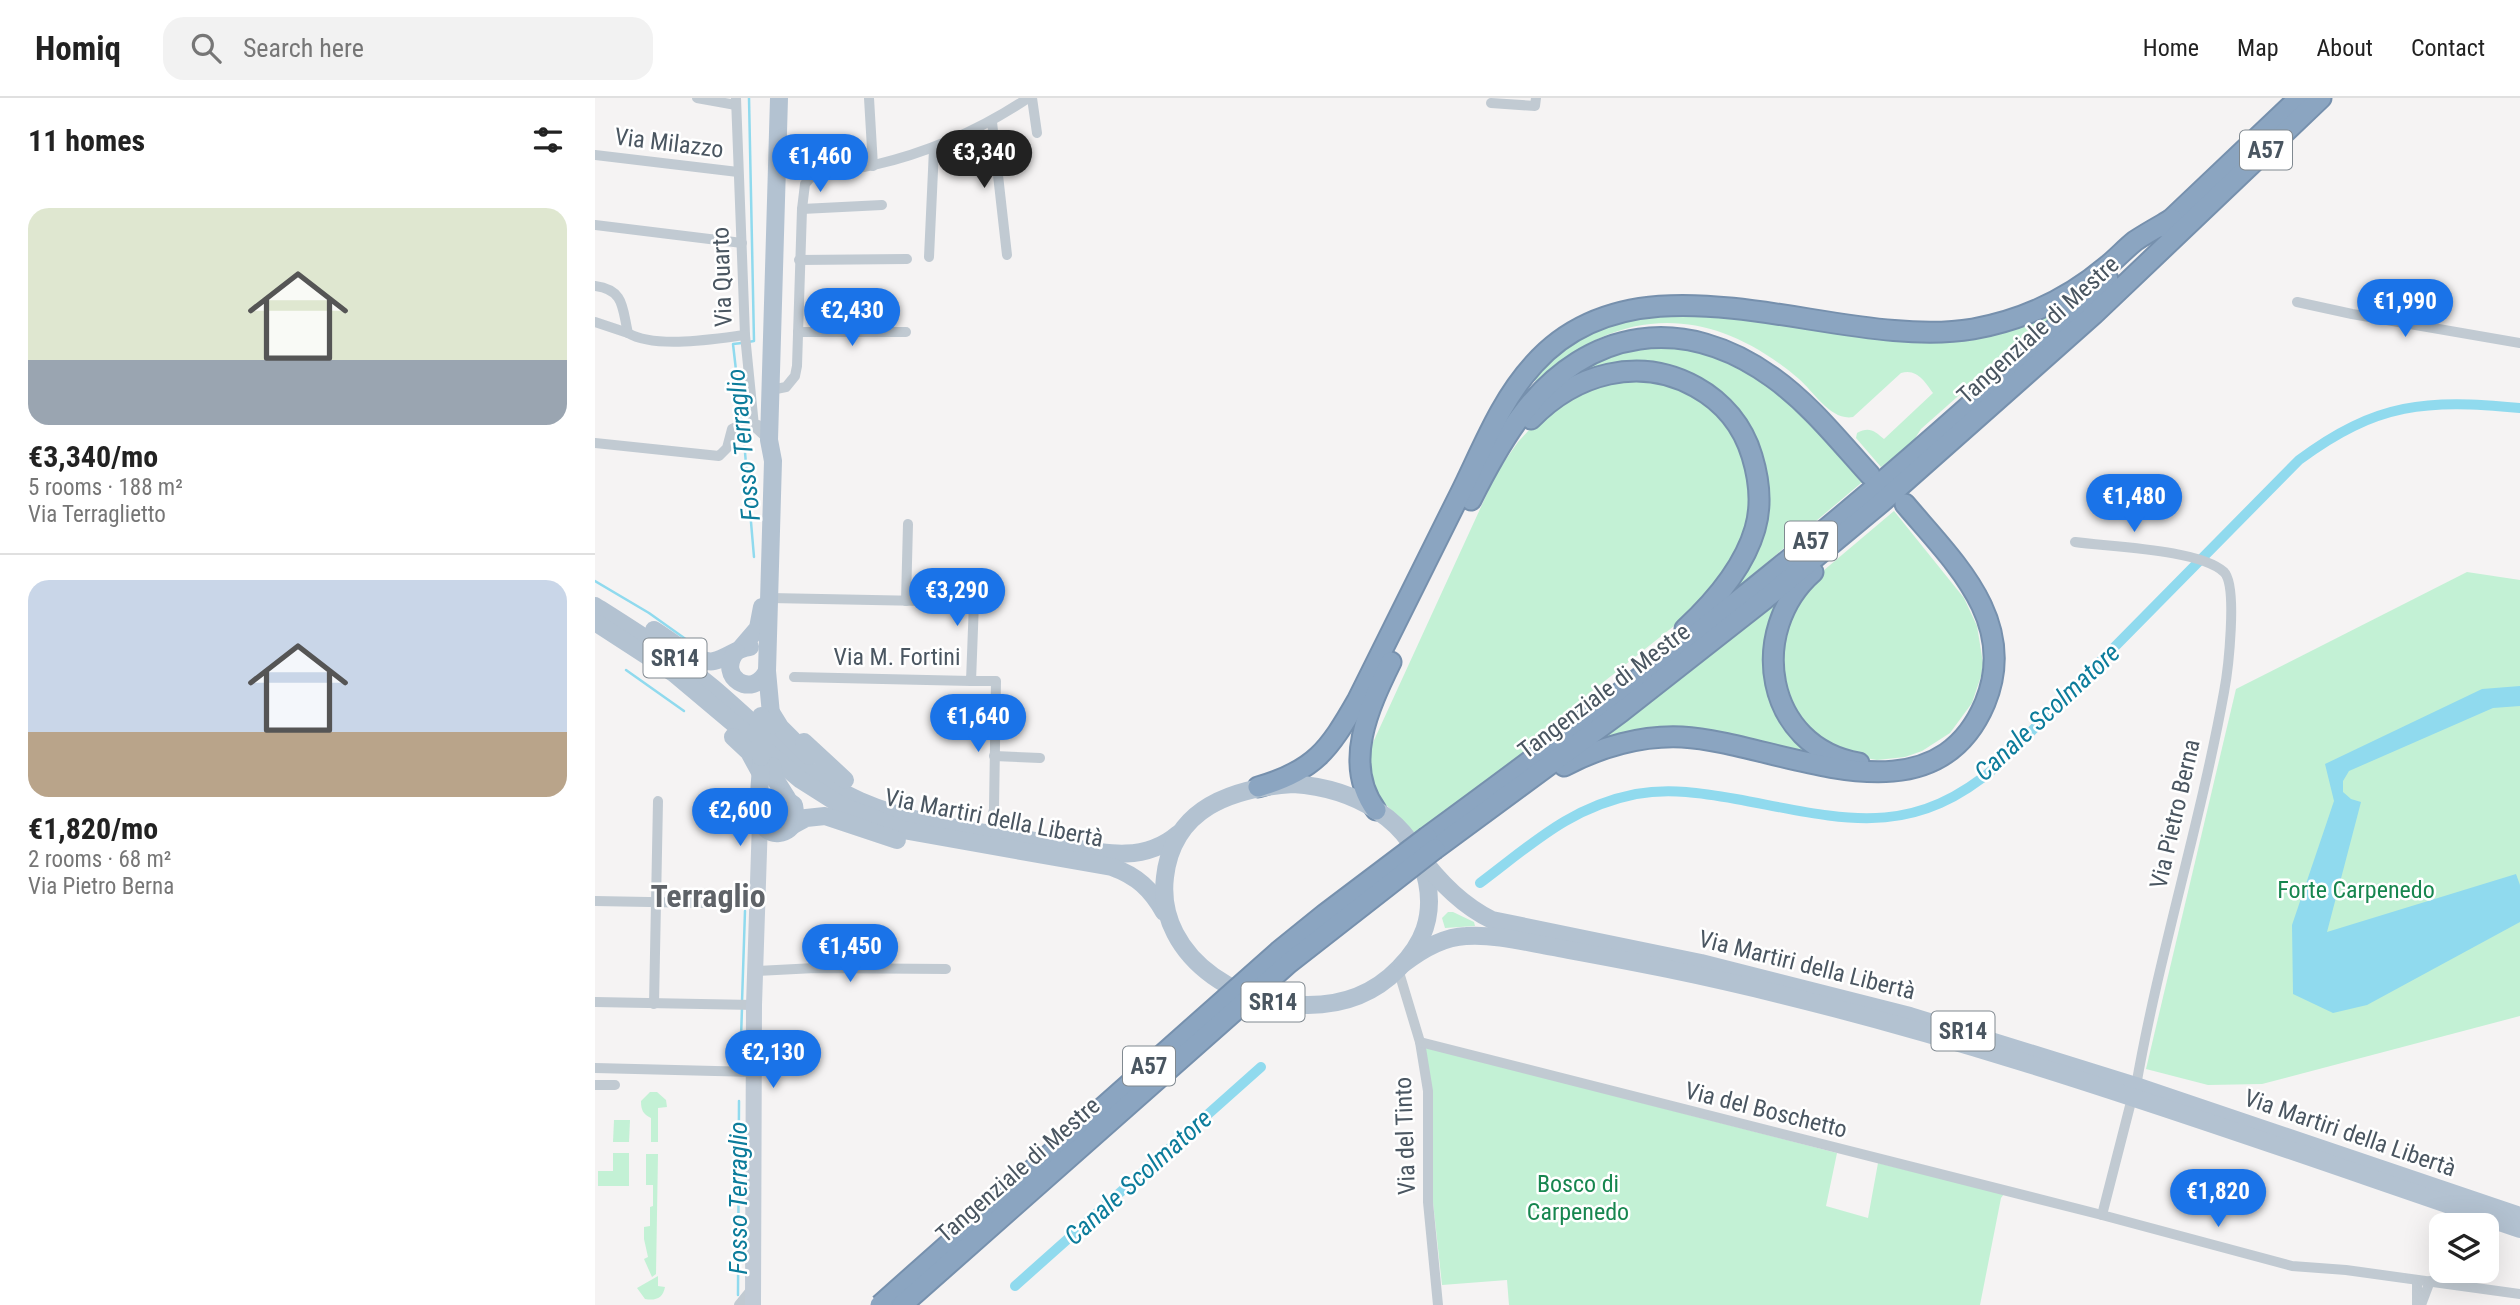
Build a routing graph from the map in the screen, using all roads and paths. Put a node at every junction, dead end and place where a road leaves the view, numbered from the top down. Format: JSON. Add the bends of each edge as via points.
{"nodes":[{"id":1,"x":697,"y":98,"type":"edge"},
{"id":2,"x":779,"y":98,"type":"edge"},
{"id":3,"x":869,"y":98,"type":"edge"},
{"id":4,"x":1030,"y":98,"type":"edge"},
{"id":5,"x":1536,"y":98,"type":"edge"},
{"id":6,"x":2299,"y":98,"type":"edge"},
{"id":7,"x":2321,"y":98,"type":"edge"},
{"id":8,"x":736,"y":101,"type":"edge"},
{"id":9,"x":1491,"y":103,"type":"dead end"},
{"id":10,"x":992,"y":122,"type":"junction"},
{"id":11,"x":1037,"y":132,"type":"dead end"},
{"id":12,"x":934,"y":149,"type":"junction"},
{"id":13,"x":595,"y":155,"type":"edge"},
{"id":14,"x":873,"y":166,"type":"junction"},
{"id":15,"x":738,"y":172,"type":"junction"},
{"id":16,"x":2202,"y":200,"type":"junction"},
{"id":17,"x":882,"y":205,"type":"dead end"},
{"id":18,"x":802,"y":209,"type":"junction"},
{"id":19,"x":2172,"y":219,"type":"junction"},
{"id":20,"x":595,"y":225,"type":"edge"},
{"id":21,"x":742,"y":243,"type":"junction"},
{"id":22,"x":1007,"y":255,"type":"dead end"},
{"id":23,"x":929,"y":257,"type":"dead end"},
{"id":24,"x":907,"y":259,"type":"dead end"},
{"id":25,"x":799,"y":260,"type":"junction"},
{"id":26,"x":595,"y":286,"type":"edge"},
{"id":27,"x":2297,"y":303,"type":"dead end"},
{"id":28,"x":595,"y":322,"type":"edge"},
{"id":29,"x":798,"y":332,"type":"junction"},
{"id":30,"x":906,"y":332,"type":"dead end"},
{"id":31,"x":628,"y":333,"type":"junction"},
{"id":32,"x":744,"y":339,"type":"junction"},
{"id":33,"x":2520,"y":343,"type":"edge"},
{"id":34,"x":771,"y":390,"type":"junction"},
{"id":35,"x":758,"y":432,"type":"junction"},
{"id":36,"x":595,"y":443,"type":"edge"},
{"id":37,"x":1482,"y":480,"type":"junction"},
{"id":38,"x":1462,"y":490,"type":"junction"},
{"id":39,"x":1895,"y":505,"type":"junction"},
{"id":40,"x":908,"y":524,"type":"dead end"},
{"id":41,"x":2075,"y":542,"type":"dead end"},
{"id":42,"x":595,"y":593,"type":"edge"},
{"id":43,"x":770,"y":598,"type":"junction"},
{"id":44,"x":906,"y":601,"type":"junction"},
{"id":45,"x":595,"y":606,"type":"edge"},
{"id":46,"x":595,"y":622,"type":"edge"},
{"id":47,"x":595,"y":635,"type":"edge"},
{"id":48,"x":738,"y":650,"type":"junction"},
{"id":49,"x":767,"y":666,"type":"junction"},
{"id":50,"x":794,"y":677,"type":"dead end"},
{"id":51,"x":971,"y":681,"type":"junction"},
{"id":52,"x":743,"y":684,"type":"junction"},
{"id":53,"x":1570,"y":732,"type":"junction"},
{"id":54,"x":766,"y":742,"type":"junction"},
{"id":55,"x":994,"y":756,"type":"junction"},
{"id":56,"x":1040,"y":758,"type":"dead end"},
{"id":57,"x":845,"y":780,"type":"junction"},
{"id":58,"x":1258,"y":787,"type":"junction"},
{"id":59,"x":1504,"y":797,"type":"junction"},
{"id":60,"x":787,"y":798,"type":"junction"},
{"id":61,"x":658,"y":801,"type":"dead end"},
{"id":62,"x":1376,"y":810,"type":"junction"},
{"id":63,"x":760,"y":814,"type":"junction"},
{"id":64,"x":789,"y":828,"type":"junction"},
{"id":65,"x":994,"y":829,"type":"junction"},
{"id":66,"x":1183,"y":829,"type":"junction"},
{"id":67,"x":1427,"y":846,"type":"junction"},
{"id":68,"x":1066,"y":859,"type":"junction"},
{"id":69,"x":759,"y":874,"type":"junction"},
{"id":70,"x":595,"y":901,"type":"edge"},
{"id":71,"x":656,"y":902,"type":"junction"},
{"id":72,"x":750,"y":904,"type":"junction"},
{"id":73,"x":1168,"y":918,"type":"junction"},
{"id":74,"x":1400,"y":967,"type":"junction"},
{"id":75,"x":946,"y":969,"type":"dead end"},
{"id":76,"x":755,"y":971,"type":"junction"},
{"id":77,"x":595,"y":1002,"type":"edge"},
{"id":78,"x":654,"y":1004,"type":"junction"},
{"id":79,"x":747,"y":1005,"type":"junction"},
{"id":80,"x":1420,"y":1042,"type":"junction"},
{"id":81,"x":595,"y":1068,"type":"edge"},
{"id":82,"x":755,"y":1072,"type":"junction"},
{"id":83,"x":595,"y":1085,"type":"edge"},
{"id":84,"x":615,"y":1085,"type":"dead end"},
{"id":85,"x":2134,"y":1092,"type":"junction"},
{"id":86,"x":2102,"y":1215,"type":"junction"},
{"id":87,"x":2520,"y":1216,"type":"edge"},
{"id":88,"x":2520,"y":1229,"type":"edge"},
{"id":89,"x":2417,"y":1280,"type":"junction"},
{"id":90,"x":2429,"y":1281,"type":"edge"},
{"id":91,"x":2429,"y":1283,"type":"edge"},
{"id":92,"x":2444,"y":1283,"type":"edge"},
{"id":93,"x":754,"y":1287,"type":"junction"},
{"id":94,"x":2520,"y":1294,"type":"edge"},
{"id":95,"x":739,"y":1305,"type":"edge"},
{"id":96,"x":753,"y":1305,"type":"edge"},
{"id":97,"x":880,"y":1305,"type":"edge"},
{"id":98,"x":902,"y":1305,"type":"edge"},
{"id":99,"x":1438,"y":1305,"type":"edge"},
{"id":100,"x":2419,"y":1305,"type":"edge"}],
"edges":[{"from":1,"to":8,"type":"street","name":"Via Quarto"},
{"from":2,"to":34,"type":"main road"},
{"from":3,"to":14,"type":"street"},
{"from":4,"to":10,"type":"street"},
{"from":4,"to":11,"type":"street"},
{"from":5,"to":9,"type":"street","via":[[1535,106]]},
{"from":6,"to":16,"type":"highway","name":"Tangenziale di Mestre","number":"A57"},
{"from":7,"to":16,"type":"highway","name":"Tangenziale di Mestre","number":"A57"},
{"from":8,"to":15,"type":"street","name":"Via Quarto"},
{"from":10,"to":12,"type":"street"},
{"from":10,"to":22,"type":"street"},
{"from":12,"to":14,"type":"street"},
{"from":12,"to":23,"type":"street"},
{"from":13,"to":15,"type":"street","name":"Via Milazzo"},
{"from":14,"to":18,"type":"street","via":[[810,177]]},
{"from":15,"to":21,"type":"street","name":"Via Quarto"},
{"from":16,"to":19,"type":"highway","name":"Tangenziale di Mestre","number":"A57"},
{"from":16,"to":39,"type":"highway","name":"Tangenziale di Mestre","number":"A57","via":[[2193,219]]},
{"from":17,"to":18,"type":"street"},
{"from":18,"to":25,"type":"street"},
{"from":19,"to":38,"type":"highway","number":"A57","via":[[2060,299],[2020,317],[1970,329],[1888,329],[1681,306],[1604,318],[1571,334],[1533,365],[1506,403]]},
{"from":19,"to":53,"type":"highway","name":"Tangenziale di Mestre","number":"A57","via":[[1872,489]]},
{"from":20,"to":21,"type":"street"},
{"from":21,"to":32,"type":"street","name":"Via Quarto"},
{"from":24,"to":25,"type":"street"},
{"from":25,"to":29,"type":"street"},
{"from":26,"to":31,"type":"street","via":[[620,297]]},
{"from":27,"to":33,"type":"street"},
{"from":28,"to":31,"type":"street"},
{"from":29,"to":30,"type":"street"},
{"from":29,"to":34,"type":"street","via":[[795,376],[786,387]]},
{"from":31,"to":32,"type":"street","via":[[665,341]]},
{"from":32,"to":35,"type":"street","name":"Via Quarto"},
{"from":34,"to":35,"type":"main road"},
{"from":35,"to":36,"type":"street","via":[[733,429],[727,449],[719,456]]},
{"from":35,"to":43,"type":"main road","via":[[773,461]]},
{"from":35,"to":48,"type":"main road","via":[[766,461],[760,621]]},
{"from":37,"to":38,"type":"highway","number":"A57","via":[[1522,414],[1558,377],[1606,347],[1655,336],[1707,344],[1762,371],[1808,407],[1873,472],[1814,400],[1770,364],[1719,338],[1652,326],[1609,336],[1551,369],[1496,435]]},
{"from":37,"to":53,"type":"highway","number":"A57","via":[[1519,432],[1554,400],[1592,378],[1627,370],[1671,376],[1707,393],[1729,412],[1750,450],[1758,508],[1755,531],[1740,562],[1690,624],[1595,701]]},
{"from":37,"to":62,"type":"highway","number":"A57","via":[[1367,713],[1360,771]]},
{"from":38,"to":58,"type":"highway","number":"A57","via":[[1357,701],[1327,749],[1304,770]]},
{"from":39,"to":39,"type":"highway","number":"A57","via":[[1971,603],[1983,639],[1983,672],[1973,706],[1958,728],[1938,745],[1907,760],[1865,764],[1835,755],[1798,730],[1777,690],[1773,644],[1783,611],[1798,587]]},
{"from":39,"to":59,"type":"highway","name":"Tangenziale di Mestre","number":"A57"},
{"from":39,"to":59,"type":"highway","number":"A57","via":[[1954,562],[1988,618],[1993,638],[1995,661],[1986,700],[1970,729],[1951,748],[1913,767],[1879,773],[1827,768],[1712,741],[1656,738],[1590,753]]},
{"from":40,"to":44,"type":"street"},
{"from":41,"to":85,"type":"street","name":"Via Pietro Berna","via":[[2190,556],[2227,574],[2232,594],[2224,689]]},
{"from":42,"to":48,"type":"main road","via":[[703,661],[715,661]]},
{"from":43,"to":44,"type":"street","name":"Via M. Fortini"},
{"from":43,"to":49,"type":"main road"},
{"from":43,"to":57,"type":"main road","via":[[775,608],[777,691],[782,713],[795,732]]},
{"from":44,"to":51,"type":"street","name":"Via M. Fortini","via":[[974,602]]},
{"from":45,"to":54,"type":"main road","number":"SR14","via":[[683,664]]},
{"from":46,"to":54,"type":"main road","number":"SR14"},
{"from":47,"to":54,"type":"main road","via":[[696,705],[749,752]]},
{"from":48,"to":49,"type":"main road","via":[[755,648],[763,653]]},
{"from":48,"to":52,"type":"main road","via":[[731,671]]},
{"from":49,"to":52,"type":"main road","via":[[758,683]]},
{"from":49,"to":54,"type":"main road"},
{"from":50,"to":51,"type":"street","name":"Via M. Fortini"},
{"from":51,"to":55,"type":"street","via":[[996,681]]},
{"from":52,"to":54,"type":"main road","via":[[759,702]]},
{"from":53,"to":67,"type":"highway","name":"Tangenziale di Mestre","number":"A57"},
{"from":54,"to":57,"type":"main road","number":"SR14","via":[[780,727],[802,750]]},
{"from":54,"to":60,"type":"main road","via":[[775,779]]},
{"from":54,"to":63,"type":"main road"},
{"from":54,"to":65,"type":"main road","name":"Via Martiri della Libertà","number":"SR14","via":[[866,803],[908,817]]},
{"from":54,"to":68,"type":"main road","name":"Via Martiri della Libertà","number":"SR14","via":[[825,796],[881,823]]},
{"from":55,"to":56,"type":"street"},
{"from":55,"to":65,"type":"street"},
{"from":57,"to":65,"type":"main road","number":"SR14","via":[[909,807]]},
{"from":58,"to":62,"type":"main road","number":"SR14","via":[[1293,784],[1321,788],[1351,796]]},
{"from":58,"to":66,"type":"main road","number":"SR14","via":[[1210,804]]},
{"from":59,"to":67,"type":"highway","name":"Tangenziale di Mestre","number":"A57"},
{"from":60,"to":63,"type":"main road","via":[[769,797]]},
{"from":60,"to":64,"type":"main road","via":[[796,812]]},
{"from":61,"to":71,"type":"street"},
{"from":62,"to":67,"type":"main road","number":"SR14"},
{"from":63,"to":64,"type":"main road","via":[[770,831]]},
{"from":63,"to":69,"type":"main road"},
{"from":64,"to":68,"type":"main road","number":"SR14","via":[[806,818],[825,816],[874,834],[953,851]]},
{"from":64,"to":69,"type":"main road","via":[[774,839]]},
{"from":65,"to":66,"type":"main road","name":"Via Martiri della Libertà","number":"SR14","via":[[1113,854],[1141,853]]},
{"from":66,"to":73,"type":"main road","number":"SR14","via":[[1166,868]]},
{"from":67,"to":74,"type":"main road","number":"SR14","via":[[1430,913],[1421,940]]},
{"from":67,"to":85,"type":"main road","name":"Via Martiri della Libertà","number":"SR14","via":[[1452,893],[1492,920],[1828,994],[1973,1034]]},
{"from":67,"to":97,"type":"highway","name":"Tangenziale di Mestre","number":"A57","bridge":true,"via":[[1325,914],[1278,952]]},
{"from":67,"to":98,"type":"highway","name":"Tangenziale di Mestre","number":"A57","bridge":true},
{"from":68,"to":73,"type":"main road","name":"Via Martiri della Libertà","number":"SR14","via":[[1112,867],[1134,877],[1152,892]]},
{"from":69,"to":72,"type":"main road"},
{"from":70,"to":71,"type":"street"},
{"from":71,"to":72,"type":"street"},
{"from":71,"to":78,"type":"street"},
{"from":72,"to":76,"type":"main road"},
{"from":73,"to":74,"type":"main road","number":"SR14","via":[[1184,949],[1208,972],[1224,984],[1275,1003],[1316,1005],[1355,998],[1380,986]]},
{"from":74,"to":80,"type":"street","name":"Via del Tinto"},
{"from":74,"to":85,"type":"main road","name":"Via Martiri della Libertà","number":"SR14","via":[[1453,937],[1489,936],[1534,943],[1698,975],[1837,1009]]},
{"from":75,"to":76,"type":"street"},
{"from":76,"to":79,"type":"main road"},
{"from":77,"to":78,"type":"street"},
{"from":78,"to":79,"type":"street"},
{"from":79,"to":82,"type":"main road"},
{"from":80,"to":86,"type":"street","name":"Via del Boschetto"},
{"from":80,"to":99,"type":"street","name":"Via del Tinto","via":[[1428,1091],[1428,1202]]},
{"from":81,"to":82,"type":"street"},
{"from":82,"to":93,"type":"main road"},
{"from":83,"to":84,"type":"street"},
{"from":85,"to":86,"type":"street","name":"Via Pietro Berna"},
{"from":85,"to":87,"type":"main road","name":"Via Martiri della Libertà","number":"SR14"},
{"from":85,"to":88,"type":"main road","name":"Via Martiri della Libertà","number":"SR14"},
{"from":86,"to":89,"type":"street","via":[[2292,1266]]},
{"from":89,"to":90,"type":"street"},
{"from":89,"to":100,"type":"street"},
{"from":91,"to":100,"type":"street"},
{"from":92,"to":94,"type":"street"},
{"from":93,"to":95,"type":"street"},
{"from":93,"to":96,"type":"main road"}]}
